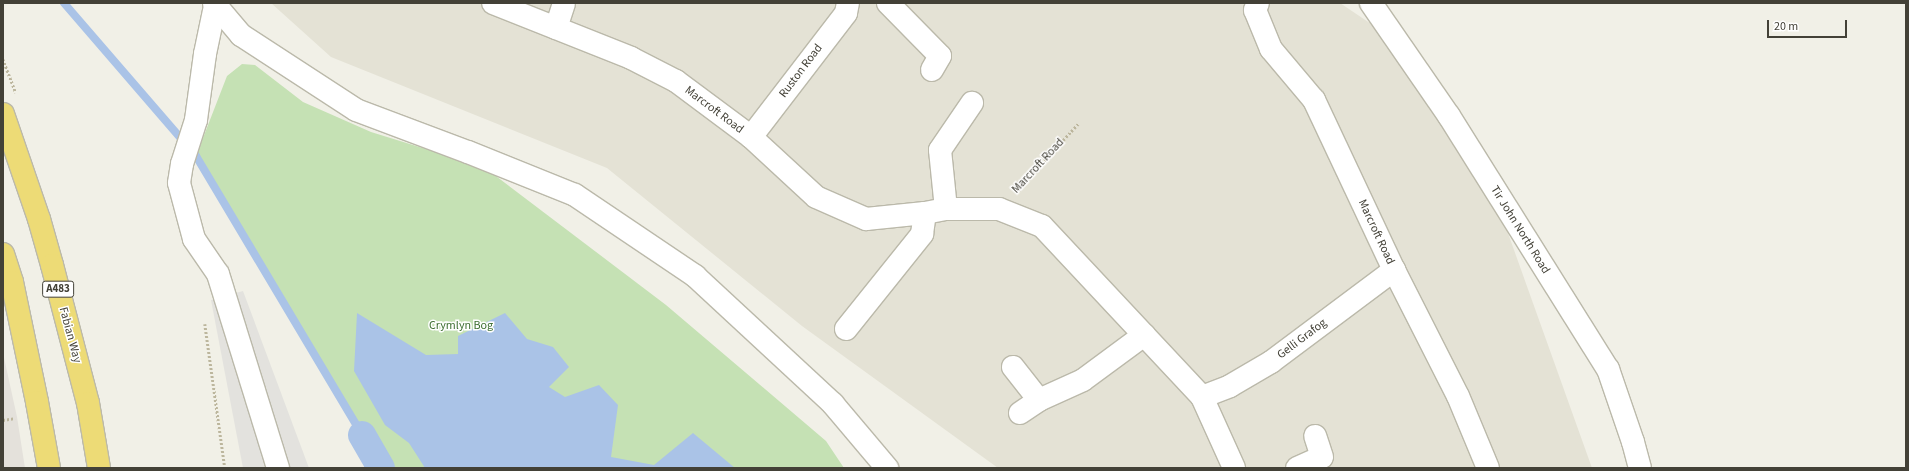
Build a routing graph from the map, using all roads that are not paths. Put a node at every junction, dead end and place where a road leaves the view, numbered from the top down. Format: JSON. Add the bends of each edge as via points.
{"nodes":[{"id":1,"x":493,"y":3,"type":"edge"},
{"id":2,"x":564,"y":3,"type":"edge"},
{"id":3,"x":848,"y":3,"type":"edge"},
{"id":4,"x":888,"y":3,"type":"edge"},
{"id":5,"x":1258,"y":3,"type":"edge"},
{"id":6,"x":215,"y":4,"type":"edge"},
{"id":7,"x":1373,"y":4,"type":"edge"},
{"id":8,"x":556,"y":28,"type":"junction"},
{"id":9,"x":932,"y":70,"type":"dead end"},
{"id":10,"x":972,"y":103,"type":"dead end"},
{"id":11,"x":3,"y":114,"type":"edge"},
{"id":12,"x":751,"y":137,"type":"junction"},
{"id":13,"x":935,"y":211,"type":"junction"},
{"id":14,"x":3,"y":254,"type":"edge"},
{"id":15,"x":1394,"y":270,"type":"junction"},
{"id":16,"x":846,"y":329,"type":"dead end"},
{"id":17,"x":1144,"y":335,"type":"junction"},
{"id":18,"x":1013,"y":367,"type":"dead end"},
{"id":19,"x":1202,"y":397,"type":"junction"},
{"id":20,"x":1039,"y":400,"type":"junction"},
{"id":21,"x":1020,"y":413,"type":"dead end"},
{"id":22,"x":1315,"y":436,"type":"dead end"},
{"id":23,"x":49,"y":468,"type":"edge"},
{"id":24,"x":99,"y":468,"type":"edge"},
{"id":25,"x":278,"y":468,"type":"edge"},
{"id":26,"x":887,"y":468,"type":"edge"},
{"id":27,"x":1234,"y":468,"type":"edge"},
{"id":28,"x":1297,"y":468,"type":"edge"},
{"id":29,"x":1488,"y":468,"type":"edge"},
{"id":30,"x":1640,"y":468,"type":"edge"}],
"edges":[{"from":1,"to":8,"type":"street","name":"Marcroft Road"},
{"from":2,"to":8,"type":"street"},
{"from":3,"to":12,"type":"street","name":"Ruston Road","via":[[846,13]]},
{"from":4,"to":9,"type":"street","via":[[940,56]]},
{"from":5,"to":15,"type":"street","name":"Marcroft Road","via":[[1255,10],[1271,49],[1314,100]]},
{"from":6,"to":25,"type":"street","via":[[196,120],[182,164],[179,183],[194,239],[218,274]]},
{"from":6,"to":26,"type":"street","via":[[242,35],[356,110],[575,195],[695,276],[833,404]]},
{"from":7,"to":30,"type":"street","name":"Tir John North Road","via":[[1449,116],[1608,369]]},
{"from":8,"to":12,"type":"street","name":"Marcroft Road","via":[[631,58],[676,81]]},
{"from":10,"to":13,"type":"street","via":[[940,150]]},
{"from":11,"to":24,"type":"highway","name":"Fabian Way","number":"A483","via":[[52,265],[88,403]]},
{"from":12,"to":13,"type":"street","name":"Marcroft Road","via":[[816,198],[866,219]]},
{"from":13,"to":16,"type":"street","via":[[922,234]]},
{"from":13,"to":17,"type":"street","name":"Marcroft Road","via":[[999,209],[1042,226]]},
{"from":14,"to":23,"type":"highway","via":[[12,282]]},
{"from":15,"to":19,"type":"street","name":"Gelli Grafog","via":[[1271,362],[1230,386]]},
{"from":15,"to":29,"type":"street","name":"Marcroft Road","via":[[1458,396]]},
{"from":17,"to":19,"type":"street","name":"Marcroft Road"},
{"from":17,"to":20,"type":"street","via":[[1083,380]]},
{"from":18,"to":20,"type":"street"},
{"from":19,"to":27,"type":"street","name":"Marcroft Road"},
{"from":20,"to":21,"type":"street"},
{"from":22,"to":28,"type":"street","via":[[1322,457]]}]}
